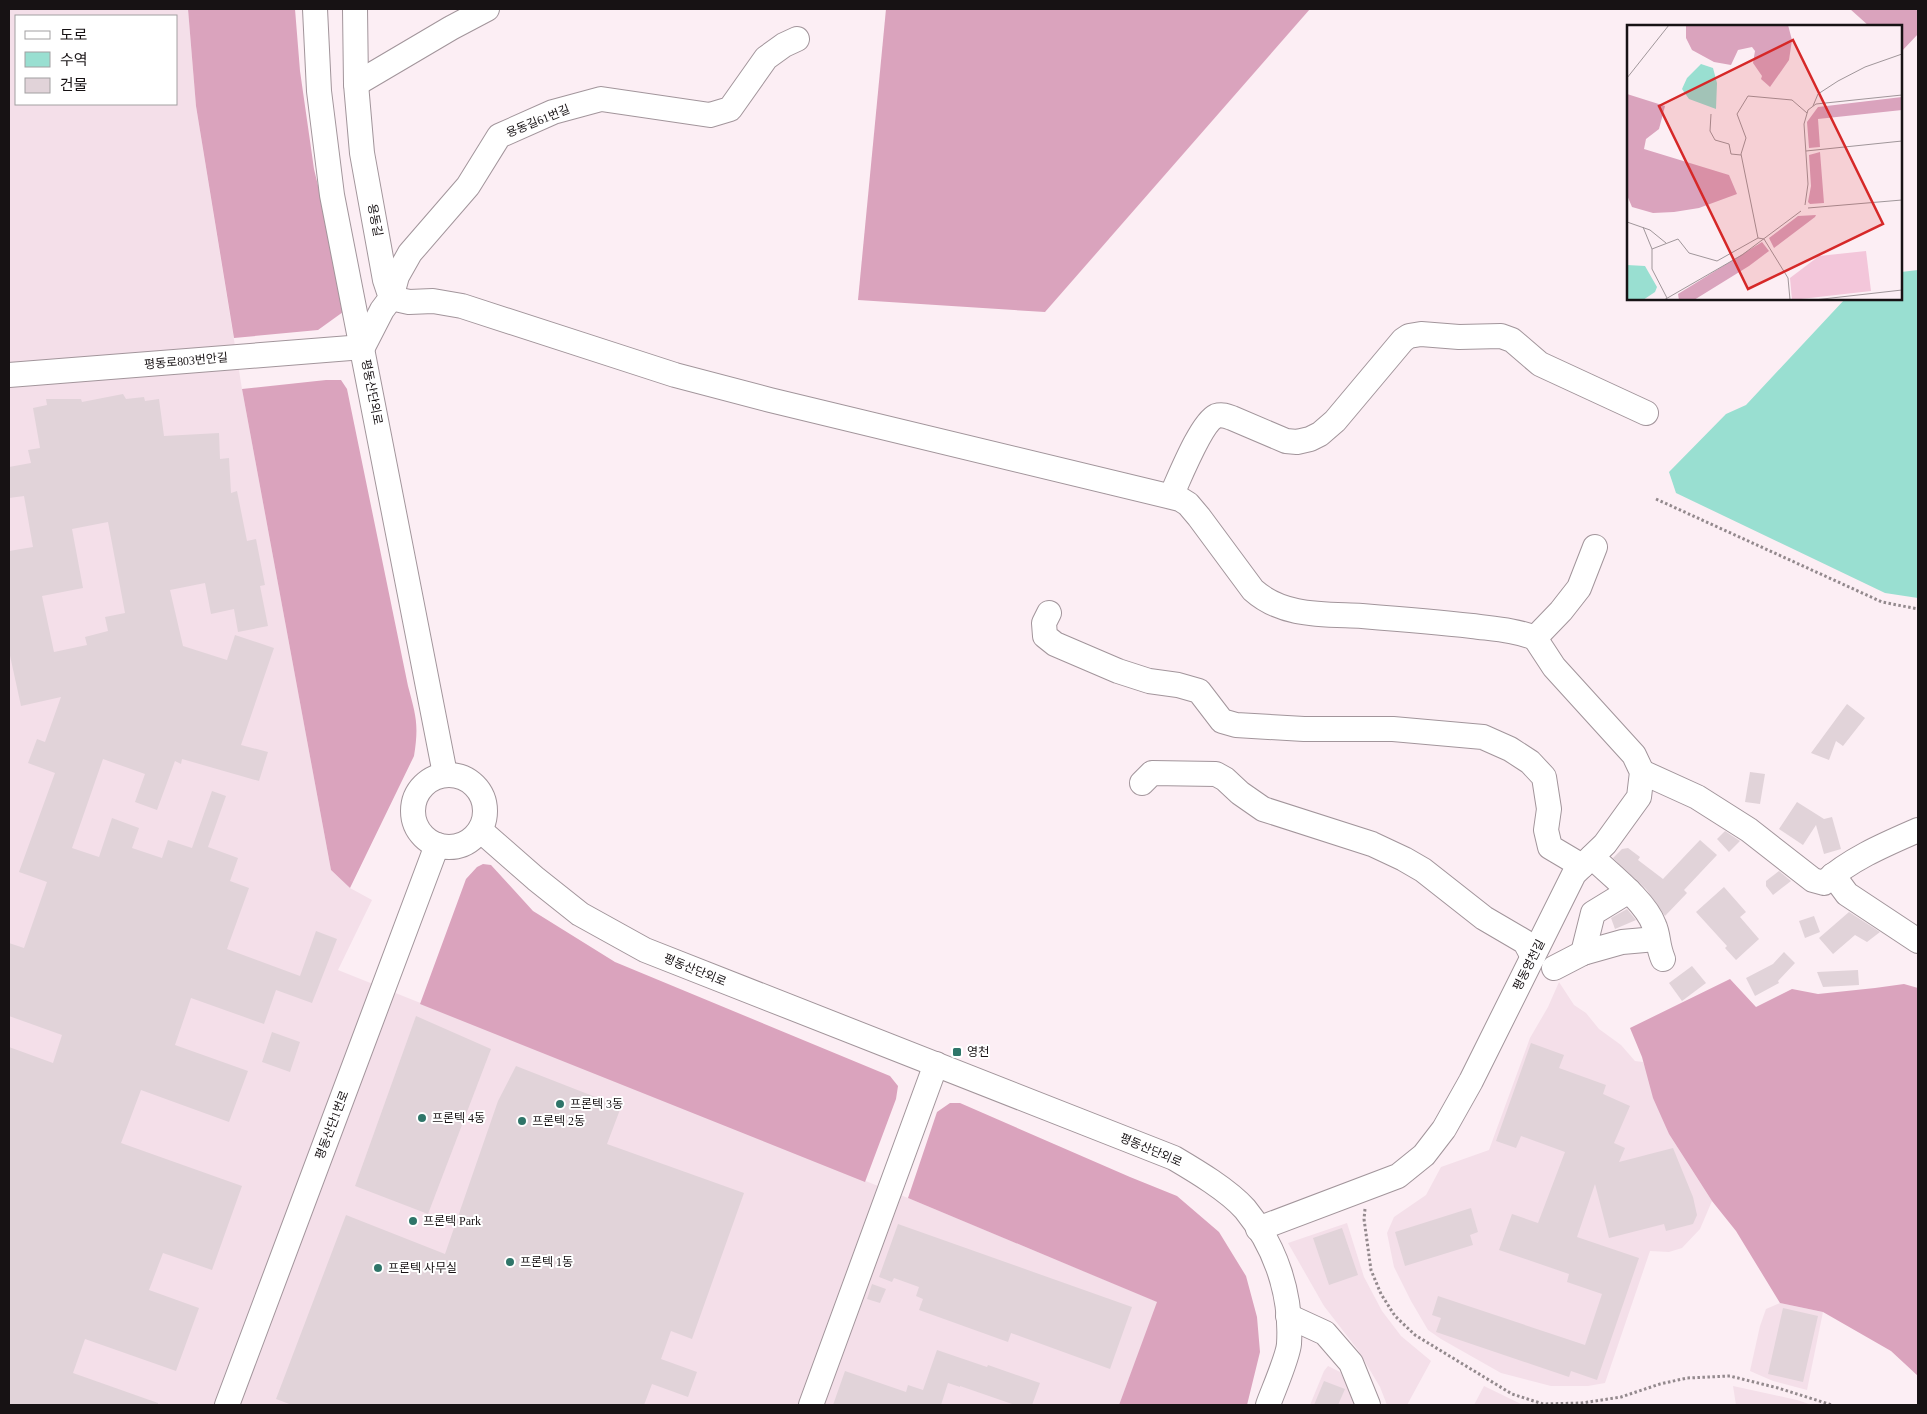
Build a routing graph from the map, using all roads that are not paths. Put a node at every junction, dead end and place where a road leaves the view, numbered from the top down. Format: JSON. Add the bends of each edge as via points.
{"nodes":[{"id":1,"x":315,"y":9,"type":"edge"},
{"id":2,"x":354,"y":9,"type":"edge"},
{"id":3,"x":487,"y":9,"type":"edge"},
{"id":4,"x":797,"y":39,"type":"dead end"},
{"id":5,"x":356,"y":84,"type":"junction"},
{"id":6,"x":391,"y":298,"type":"junction"},
{"id":7,"x":363,"y":347,"type":"junction"},
{"id":8,"x":9,"y":375,"type":"edge"},
{"id":9,"x":1646,"y":413,"type":"dead end"},
{"id":10,"x":1171,"y":496,"type":"junction"},
{"id":11,"x":1595,"y":547,"type":"dead end"},
{"id":12,"x":1049,"y":613,"type":"dead end"},
{"id":13,"x":1536,"y":638,"type":"junction"},
{"id":14,"x":1642,"y":772,"type":"junction"},
{"id":15,"x":445,"y":774,"type":"junction"},
{"id":16,"x":1142,"y":783,"type":"dead end"},
{"id":17,"x":480,"y":830,"type":"junction"},
{"id":18,"x":1918,"y":830,"type":"edge"},
{"id":19,"x":437,"y":846,"type":"junction"},
{"id":20,"x":1587,"y":861,"type":"junction"},
{"id":21,"x":1833,"y":875,"type":"junction"},
{"id":22,"x":1629,"y":891,"type":"junction"},
{"id":23,"x":1918,"y":941,"type":"edge"},
{"id":24,"x":1583,"y":953,"type":"junction"},
{"id":25,"x":1533,"y":956,"type":"junction"},
{"id":26,"x":1554,"y":968,"type":"dead end"},
{"id":27,"x":936,"y":1064,"type":"junction"},
{"id":28,"x":1258,"y":1229,"type":"junction"},
{"id":29,"x":1288,"y":1316,"type":"junction"},
{"id":30,"x":227,"y":1405,"type":"edge"},
{"id":31,"x":811,"y":1405,"type":"edge"},
{"id":32,"x":1268,"y":1405,"type":"edge"},
{"id":33,"x":1368,"y":1405,"type":"edge"}],
"edges":[{"from":1,"to":7,"type":"street","name":"평동산단외로","via":[[319,91],[332,195]]},
{"from":2,"to":5,"type":"street","name":"용동길"},
{"from":3,"to":5,"type":"street"},
{"from":4,"to":6,"type":"street","name":"용동길61번길","via":[[766,58],[730,109],[710,116],[600,99],[553,112],[499,136],[468,186],[410,253],[397,276]]},
{"from":5,"to":6,"type":"street","name":"용동길","via":[[362,153]]},
{"from":6,"to":7,"type":"street"},
{"from":6,"to":10,"type":"street","via":[[462,306],[675,375]]},
{"from":7,"to":8,"type":"street","name":"평동로803번안길"},
{"from":7,"to":15,"type":"street","name":"평동산단외로"},
{"from":9,"to":10,"type":"street","via":[[1540,364],[1512,340],[1502,336],[1409,336],[1402,340],[1335,421],[1310,439],[1286,441],[1224,415],[1217,416],[1206,425]]},
{"from":10,"to":13,"type":"street","via":[[1188,504],[1253,590],[1275,605],[1297,612],[1427,621],[1521,632]]},
{"from":11,"to":13,"type":"street","via":[[1579,588]]},
{"from":12,"to":20,"type":"street","via":[[1044,623],[1045,636],[1055,644],[1148,681],[1199,692],[1222,721],[1236,725],[1304,729],[1428,731],[1483,737],[1510,749],[1530,762],[1544,777],[1549,809],[1546,830],[1550,847]]},
{"from":13,"to":14,"type":"street","via":[[1554,667],[1634,755]]},
{"from":14,"to":20,"type":"street","name":"평동영천길","via":[[1639,797],[1605,844]]},
{"from":14,"to":21,"type":"street","via":[[1712,806],[1749,830],[1813,880],[1824,883]]},
{"from":15,"to":17,"type":"street","via":[[467,779],[480,791],[486,807]]},
{"from":15,"to":19,"type":"street","via":[[424,784],[413,805],[417,830]]},
{"from":16,"to":25,"type":"street","via":[[1152,773],[1216,774],[1263,809],[1372,844],[1404,858],[1484,918],[1525,942]]},
{"from":17,"to":19,"type":"street","via":[[462,845]]},
{"from":17,"to":27,"type":"street","name":"평동산단외로","via":[[580,914],[645,950]]},
{"from":18,"to":21,"type":"street","via":[[1879,847]]},
{"from":19,"to":30,"type":"street","name":"평동산단1번로"},
{"from":20,"to":22,"type":"street"},
{"from":20,"to":25,"type":"street","name":"평동영천길","via":[[1574,874]]},
{"from":21,"to":23,"type":"street","via":[[1847,894]]},
{"from":22,"to":24,"type":"street","via":[[1593,913]]},
{"from":22,"to":24,"type":"street","via":[[1654,925],[1660,949],[1622,942]]},
{"from":24,"to":26,"type":"street"},
{"from":25,"to":28,"type":"street","name":"평동영천길","via":[[1471,1081],[1444,1129],[1424,1155],[1398,1176]]},
{"from":27,"to":28,"type":"street","name":"평동산단외로","via":[[1174,1158],[1206,1178],[1244,1209]]},
{"from":27,"to":31,"type":"street"},
{"from":28,"to":29,"type":"street","name":"평동산단외로","via":[[1272,1250],[1287,1296]]},
{"from":29,"to":32,"type":"street","name":"평동산단외로","via":[[1289,1346]]},
{"from":29,"to":33,"type":"street","via":[[1326,1333],[1351,1363]]}]}
